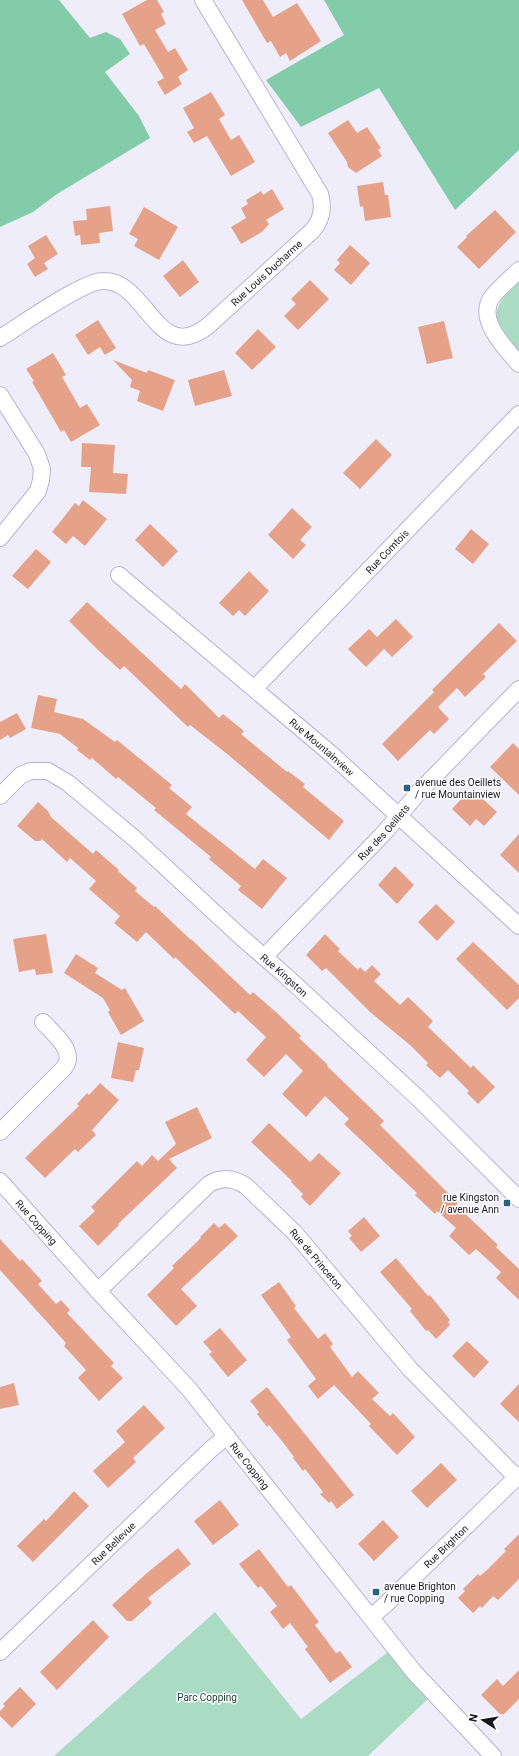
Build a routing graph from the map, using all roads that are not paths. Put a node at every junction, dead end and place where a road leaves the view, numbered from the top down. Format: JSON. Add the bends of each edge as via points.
{"nodes":[{"id":1,"x":203,"y":0,"type":"edge"},
{"id":2,"x":519,"y":270,"type":"edge"},
{"id":3,"x":0,"y":338,"type":"edge"},
{"id":4,"x":519,"y":364,"type":"edge"},
{"id":5,"x":0,"y":395,"type":"edge"},
{"id":6,"x":519,"y":414,"type":"edge"},
{"id":7,"x":0,"y":538,"type":"edge"},
{"id":8,"x":119,"y":575,"type":"dead end"},
{"id":9,"x":255,"y":688,"type":"junction"},
{"id":10,"x":519,"y":689,"type":"edge"},
{"id":11,"x":0,"y":796,"type":"edge"},
{"id":12,"x":399,"y":815,"type":"junction"},
{"id":13,"x":519,"y":926,"type":"edge"},
{"id":14,"x":264,"y":957,"type":"junction"},
{"id":15,"x":43,"y":1022,"type":"dead end"},
{"id":16,"x":0,"y":1132,"type":"edge"},
{"id":17,"x":0,"y":1181,"type":"edge"},
{"id":18,"x":519,"y":1199,"type":"edge"},
{"id":19,"x":98,"y":1291,"type":"junction"},
{"id":20,"x":227,"y":1436,"type":"junction"},
{"id":21,"x":518,"y":1476,"type":"edge"},
{"id":22,"x":371,"y":1617,"type":"junction"},
{"id":23,"x":0,"y":1652,"type":"edge"},
{"id":24,"x":493,"y":1756,"type":"edge"}],
"edges":[{"from":1,"to":3,"type":"street","name":"Rue Louis Ducharme","via":[[320,194],[322,206],[318,222],[312,231],[209,325],[192,335],[180,336],[164,330],[130,291],[120,284],[102,280],[84,286]]},
{"from":2,"to":4,"type":"street","via":[[492,297],[487,315],[493,330]]},
{"from":5,"to":7,"type":"street","via":[[37,454],[42,469],[38,491]]},
{"from":6,"to":9,"type":"street","name":"Rue Comtois"},
{"from":8,"to":9,"type":"street","name":"Rue Mountainview"},
{"from":9,"to":12,"type":"street","name":"Rue Mountainview"},
{"from":10,"to":12,"type":"street","name":"Rue des Oeillets"},
{"from":11,"to":14,"type":"street","name":"Rue Kingston","via":[[21,775],[37,770],[48,771],[58,776],[110,816]]},
{"from":12,"to":13,"type":"street","name":"Rue Mountainview"},
{"from":12,"to":14,"type":"street","name":"Rue des Oeillets"},
{"from":14,"to":18,"type":"street","name":"Rue Kingston","via":[[418,1098]]},
{"from":15,"to":16,"type":"street","via":[[67,1050],[68,1062]]},
{"from":17,"to":19,"type":"street","name":"Rue Copping"},
{"from":19,"to":20,"type":"street","name":"Rue Copping","via":[[174,1372]]},
{"from":19,"to":21,"type":"street","name":"Rue de Princeton","via":[[209,1184],[223,1179],[237,1181],[246,1186],[294,1232],[410,1369]]},
{"from":20,"to":22,"type":"street","name":"Rue Copping"},
{"from":20,"to":23,"type":"street","name":"Rue Bellevue"},
{"from":21,"to":22,"type":"street","name":"Rue Brighton"},
{"from":22,"to":24,"type":"street","name":"Rue Copping","via":[[424,1683]]}]}
